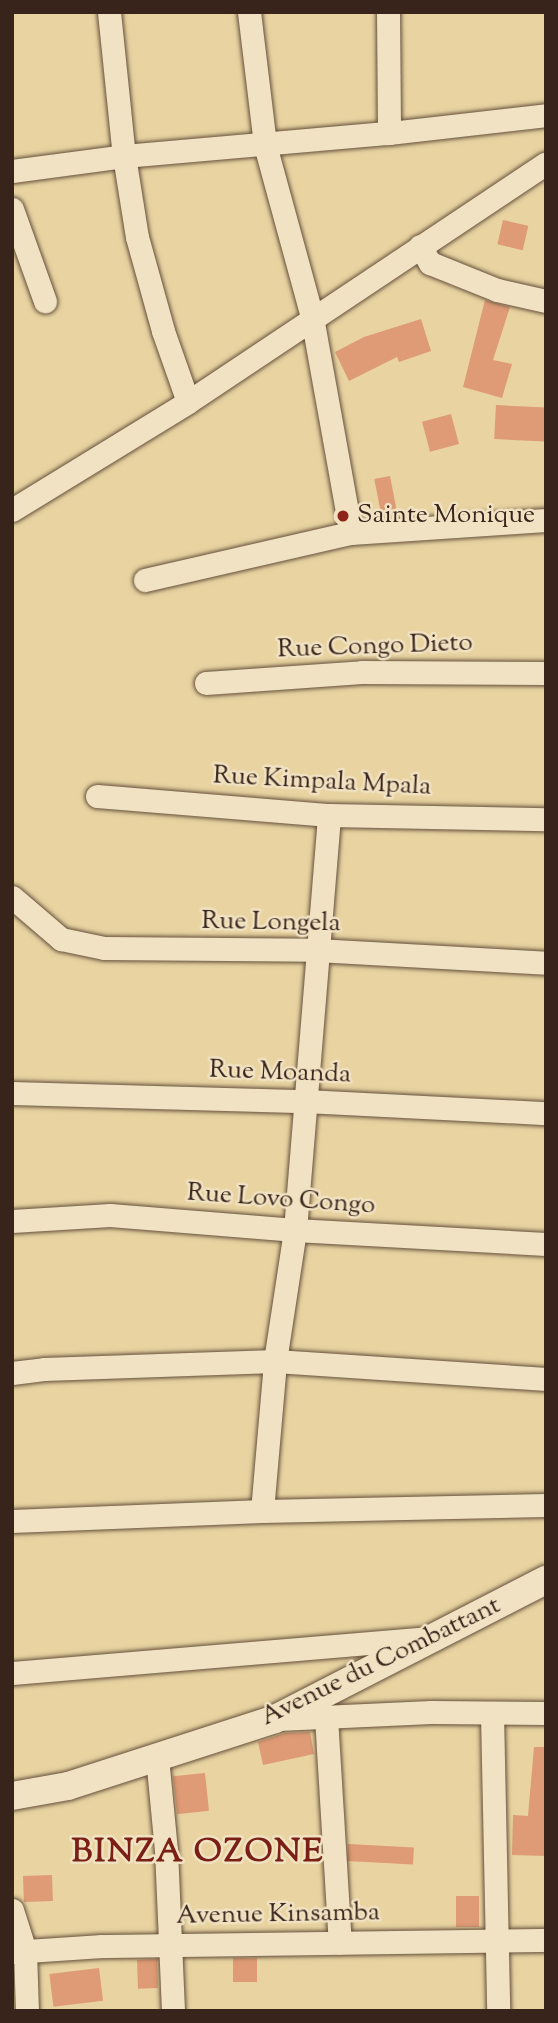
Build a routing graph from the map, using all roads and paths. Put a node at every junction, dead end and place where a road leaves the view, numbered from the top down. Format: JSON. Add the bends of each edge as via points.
{"nodes":[{"id":1,"x":109,"y":12,"type":"edge"},
{"id":2,"x":249,"y":12,"type":"edge"},
{"id":3,"x":388,"y":12,"type":"edge"},
{"id":4,"x":546,"y":115,"type":"edge"},
{"id":5,"x":389,"y":133,"type":"junction"},
{"id":6,"x":265,"y":145,"type":"junction"},
{"id":7,"x":124,"y":156,"type":"junction"},
{"id":8,"x":546,"y":163,"type":"edge"},
{"id":9,"x":12,"y":171,"type":"edge"},
{"id":10,"x":12,"y":209,"type":"edge"},
{"id":11,"x":420,"y":246,"type":"junction"},
{"id":12,"x":45,"y":301,"type":"dead end"},
{"id":13,"x":546,"y":301,"type":"edge"},
{"id":14,"x":312,"y":317,"type":"junction"},
{"id":15,"x":188,"y":402,"type":"junction"},
{"id":16,"x":15,"y":502,"type":"edge"},
{"id":17,"x":546,"y":520,"type":"edge"},
{"id":18,"x":351,"y":533,"type":"junction"},
{"id":19,"x":145,"y":580,"type":"dead end"},
{"id":20,"x":546,"y":673,"type":"edge"},
{"id":21,"x":205,"y":683,"type":"dead end"},
{"id":22,"x":97,"y":796,"type":"dead end"},
{"id":23,"x":329,"y":815,"type":"junction"},
{"id":24,"x":546,"y":819,"type":"edge"},
{"id":25,"x":12,"y":897,"type":"edge"},
{"id":26,"x":316,"y":950,"type":"junction"},
{"id":27,"x":546,"y":963,"type":"edge"},
{"id":28,"x":12,"y":1093,"type":"edge"},
{"id":29,"x":305,"y":1101,"type":"junction"},
{"id":30,"x":546,"y":1113,"type":"edge"},
{"id":31,"x":12,"y":1221,"type":"edge"},
{"id":32,"x":295,"y":1230,"type":"junction"},
{"id":33,"x":546,"y":1244,"type":"edge"},
{"id":34,"x":275,"y":1361,"type":"junction"},
{"id":35,"x":12,"y":1374,"type":"edge"},
{"id":36,"x":546,"y":1379,"type":"edge"},
{"id":37,"x":546,"y":1505,"type":"edge"},
{"id":38,"x":262,"y":1511,"type":"junction"},
{"id":39,"x":12,"y":1521,"type":"edge"},
{"id":40,"x":546,"y":1580,"type":"edge"},
{"id":41,"x":438,"y":1637,"type":"junction"},
{"id":42,"x":12,"y":1673,"type":"edge"},
{"id":43,"x":492,"y":1713,"type":"junction"},
{"id":44,"x":546,"y":1713,"type":"edge"},
{"id":45,"x":326,"y":1717,"type":"junction"},
{"id":46,"x":275,"y":1719,"type":"junction"},
{"id":47,"x":157,"y":1757,"type":"junction"},
{"id":48,"x":12,"y":1796,"type":"edge"},
{"id":49,"x":12,"y":1910,"type":"edge"},
{"id":50,"x":497,"y":1940,"type":"junction"},
{"id":51,"x":546,"y":1940,"type":"edge"},
{"id":52,"x":340,"y":1942,"type":"junction"},
{"id":53,"x":170,"y":1945,"type":"junction"},
{"id":54,"x":19,"y":1951,"type":"edge"},
{"id":55,"x":27,"y":2011,"type":"edge"},
{"id":56,"x":173,"y":2011,"type":"edge"},
{"id":57,"x":498,"y":2011,"type":"edge"}],
"edges":[{"from":1,"to":7,"type":"street"},
{"from":2,"to":6,"type":"street"},
{"from":3,"to":5,"type":"street"},
{"from":4,"to":5,"type":"street"},
{"from":5,"to":6,"type":"street"},
{"from":6,"to":7,"type":"street"},
{"from":6,"to":14,"type":"street"},
{"from":7,"to":9,"type":"street"},
{"from":7,"to":15,"type":"street","via":[[143,260]]},
{"from":8,"to":11,"type":"street"},
{"from":10,"to":12,"type":"street"},
{"from":11,"to":13,"type":"street","via":[[430,263],[497,290]]},
{"from":11,"to":14,"type":"street"},
{"from":14,"to":15,"type":"street"},
{"from":14,"to":18,"type":"street"},
{"from":15,"to":16,"type":"street"},
{"from":17,"to":18,"type":"street"},
{"from":18,"to":19,"type":"street"},
{"from":20,"to":21,"type":"street","name":"Rue Congo Dieto","via":[[362,671]]},
{"from":22,"to":23,"type":"street","name":"Rue Kimpala Mpala"},
{"from":23,"to":24,"type":"street","name":"Rue Kimpala Mpala"},
{"from":23,"to":26,"type":"street"},
{"from":25,"to":26,"type":"street","name":"Rue Longela","via":[[61,939],[82,945]]},
{"from":26,"to":27,"type":"street","name":"Rue Longela"},
{"from":26,"to":29,"type":"street"},
{"from":28,"to":29,"type":"street","name":"Rue Moanda"},
{"from":29,"to":30,"type":"street","name":"Rue Moanda"},
{"from":29,"to":32,"type":"street"},
{"from":31,"to":32,"type":"street","name":"Rue Lovo Congo","via":[[110,1215]]},
{"from":32,"to":33,"type":"street","name":"Rue Lovo Congo"},
{"from":32,"to":34,"type":"street"},
{"from":34,"to":35,"type":"street"},
{"from":34,"to":36,"type":"street"},
{"from":34,"to":38,"type":"street"},
{"from":37,"to":38,"type":"street"},
{"from":38,"to":39,"type":"street"},
{"from":40,"to":41,"type":"street","name":"Avenue du Combattant"},
{"from":41,"to":42,"type":"street"},
{"from":41,"to":46,"type":"street","name":"Avenue du Combattant"},
{"from":43,"to":44,"type":"street"},
{"from":43,"to":45,"type":"street"},
{"from":43,"to":50,"type":"street"},
{"from":45,"to":46,"type":"street"},
{"from":45,"to":52,"type":"street"},
{"from":46,"to":47,"type":"street","name":"Avenue du Combattant"},
{"from":47,"to":48,"type":"street","name":"Avenue du Combattant","via":[[68,1786]]},
{"from":47,"to":53,"type":"street"},
{"from":49,"to":54,"type":"street"},
{"from":50,"to":51,"type":"street","name":"Avenue Kinsamba"},
{"from":50,"to":52,"type":"street","name":"Avenue Kinsamba"},
{"from":50,"to":57,"type":"street"},
{"from":52,"to":53,"type":"street","name":"Avenue Kinsamba"},
{"from":53,"to":54,"type":"street","name":"Avenue Kinsamba"},
{"from":53,"to":56,"type":"street"},
{"from":54,"to":55,"type":"street"}]}
